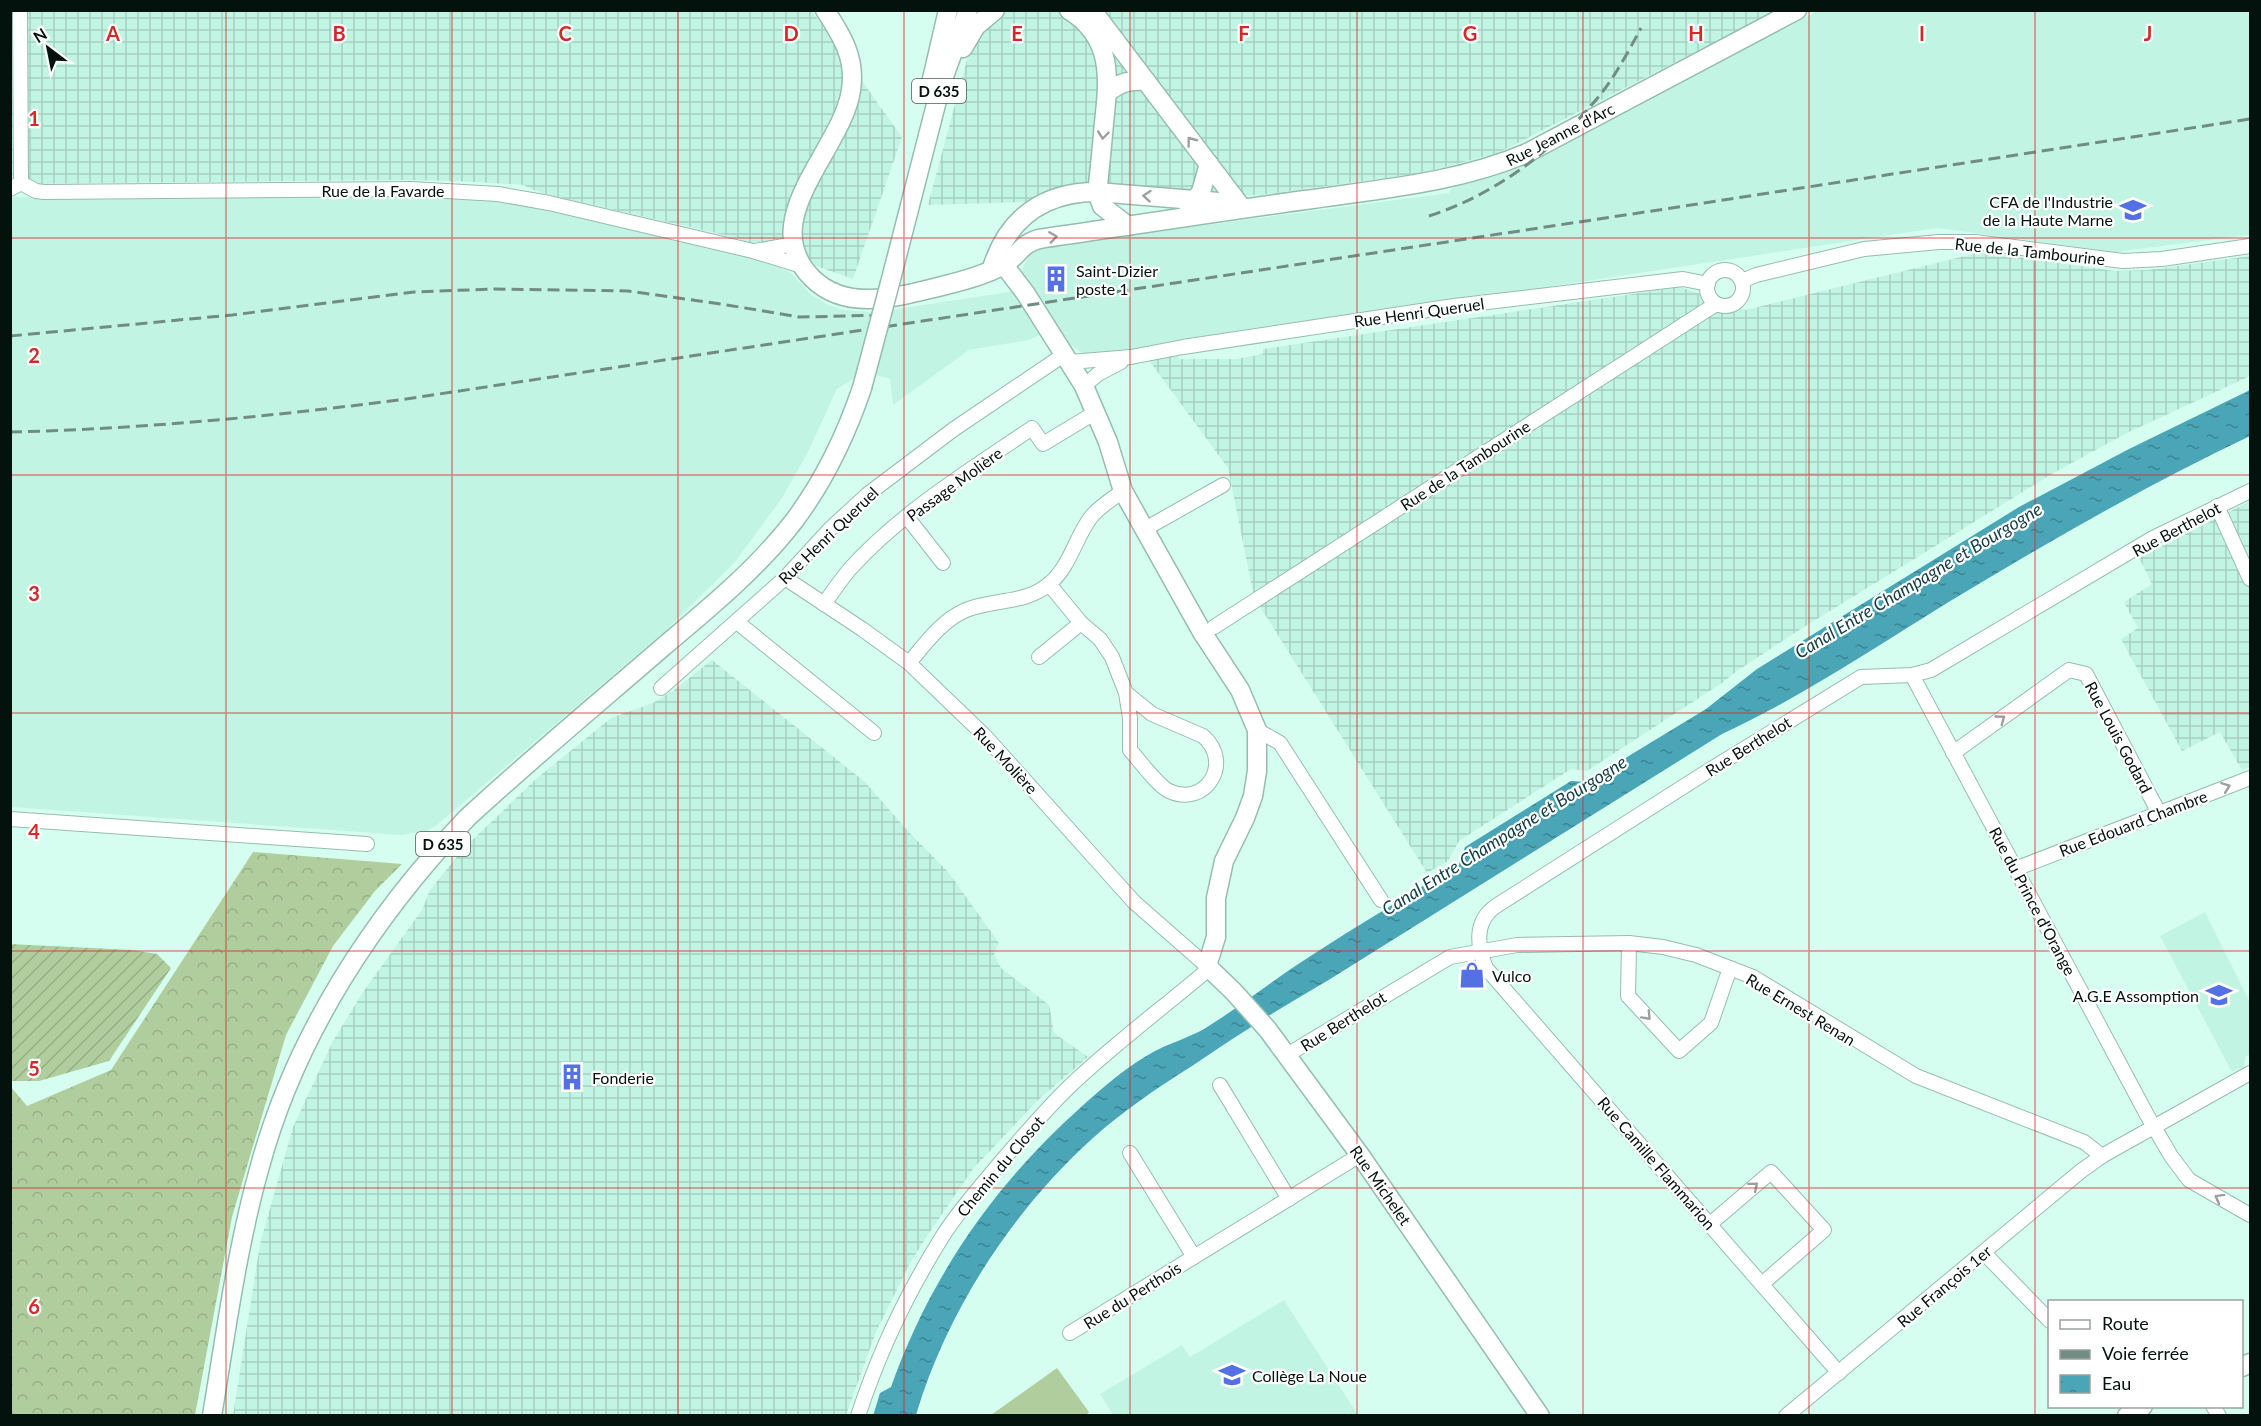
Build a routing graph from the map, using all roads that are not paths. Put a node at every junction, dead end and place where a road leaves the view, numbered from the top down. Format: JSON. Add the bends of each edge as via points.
{"nodes":[{"id":1,"x":20,"y":10,"type":"edge"},
{"id":2,"x":825,"y":10,"type":"edge"},
{"id":3,"x":948,"y":10,"type":"edge"},
{"id":4,"x":968,"y":10,"type":"edge"},
{"id":5,"x":995,"y":10,"type":"edge"},
{"id":6,"x":1069,"y":10,"type":"edge"},
{"id":7,"x":1092,"y":10,"type":"edge"},
{"id":8,"x":1797,"y":10,"type":"edge"},
{"id":9,"x":1146,"y":81,"type":"junction"},
{"id":10,"x":1107,"y":93,"type":"junction"},
{"id":11,"x":1209,"y":164,"type":"junction"},
{"id":12,"x":917,"y":174,"type":"junction"},
{"id":13,"x":16,"y":186,"type":"edge"},
{"id":14,"x":1097,"y":192,"type":"junction"},
{"id":15,"x":1196,"y":200,"type":"junction"},
{"id":16,"x":1239,"y":204,"type":"junction"},
{"id":17,"x":1268,"y":205,"type":"junction"},
{"id":18,"x":906,"y":216,"type":"junction"},
{"id":19,"x":1167,"y":220,"type":"junction"},
{"id":20,"x":1128,"y":226,"type":"junction"},
{"id":21,"x":794,"y":244,"type":"junction"},
{"id":22,"x":2250,"y":246,"type":"edge"},
{"id":23,"x":753,"y":251,"type":"junction"},
{"id":24,"x":802,"y":266,"type":"junction"},
{"id":25,"x":997,"y":268,"type":"junction"},
{"id":26,"x":1742,"y":281,"type":"junction"},
{"id":27,"x":1708,"y":284,"type":"junction"},
{"id":28,"x":1716,"y":303,"type":"junction"},
{"id":29,"x":1131,"y":357,"type":"junction"},
{"id":30,"x":1067,"y":358,"type":"junction"},
{"id":31,"x":1084,"y":386,"type":"junction"},
{"id":32,"x":1096,"y":411,"type":"junction"},
{"id":33,"x":1223,"y":485,"type":"dead end"},
{"id":34,"x":1123,"y":491,"type":"junction"},
{"id":35,"x":2250,"y":491,"type":"edge"},
{"id":36,"x":2217,"y":506,"type":"junction"},
{"id":37,"x":908,"y":517,"type":"junction"},
{"id":38,"x":1144,"y":529,"type":"junction"},
{"id":39,"x":943,"y":563,"type":"dead end"},
{"id":40,"x":785,"y":578,"type":"junction"},
{"id":41,"x":2250,"y":579,"type":"edge"},
{"id":42,"x":1049,"y":584,"type":"junction"},
{"id":43,"x":824,"y":604,"type":"junction"},
{"id":44,"x":737,"y":622,"type":"junction"},
{"id":45,"x":1081,"y":623,"type":"junction"},
{"id":46,"x":1214,"y":627,"type":"dead end"},
{"id":47,"x":1039,"y":657,"type":"dead end"},
{"id":48,"x":909,"y":663,"type":"junction"},
{"id":49,"x":1912,"y":675,"type":"junction"},
{"id":50,"x":661,"y":688,"type":"dead end"},
{"id":51,"x":1126,"y":693,"type":"junction"},
{"id":52,"x":1257,"y":730,"type":"junction"},
{"id":53,"x":874,"y":733,"type":"dead end"},
{"id":54,"x":1953,"y":753,"type":"junction"},
{"id":55,"x":2250,"y":778,"type":"edge"},
{"id":56,"x":2159,"y":813,"type":"junction"},
{"id":57,"x":10,"y":819,"type":"edge"},
{"id":58,"x":367,"y":844,"type":"dead end"},
{"id":59,"x":2015,"y":869,"type":"junction"},
{"id":60,"x":1381,"y":900,"type":"dead end"},
{"id":61,"x":1629,"y":944,"type":"junction"},
{"id":62,"x":1479,"y":950,"type":"junction"},
{"id":63,"x":1207,"y":966,"type":"junction"},
{"id":64,"x":1730,"y":969,"type":"junction"},
{"id":65,"x":1287,"y":1055,"type":"junction"},
{"id":66,"x":2250,"y":1073,"type":"edge"},
{"id":67,"x":1220,"y":1085,"type":"dead end"},
{"id":68,"x":2153,"y":1127,"type":"junction"},
{"id":69,"x":1130,"y":1153,"type":"dead end"},
{"id":70,"x":1360,"y":1155,"type":"junction"},
{"id":71,"x":2102,"y":1156,"type":"junction"},
{"id":72,"x":1289,"y":1199,"type":"junction"},
{"id":73,"x":2250,"y":1215,"type":"edge"},
{"id":74,"x":1710,"y":1224,"type":"junction"},
{"id":75,"x":1984,"y":1253,"type":"junction"},
{"id":76,"x":1194,"y":1257,"type":"junction"},
{"id":77,"x":1762,"y":1284,"type":"junction"},
{"id":78,"x":2048,"y":1320,"type":"edge"},
{"id":79,"x":1070,"y":1333,"type":"dead end"},
{"id":80,"x":1839,"y":1373,"type":"junction"},
{"id":81,"x":212,"y":1416,"type":"edge"},
{"id":82,"x":858,"y":1416,"type":"edge"},
{"id":83,"x":1540,"y":1416,"type":"edge"},
{"id":84,"x":1786,"y":1416,"type":"edge"}],
"edges":[{"from":1,"to":13,"type":"street"},
{"from":2,"to":21,"type":"main road","via":[[849,50],[851,92],[799,202]]},
{"from":3,"to":18,"type":"main road","via":[[923,116]]},
{"from":4,"to":12,"type":"main road","number":"D 635","via":[[940,85]]},
{"from":5,"to":12,"type":"main road","via":[[976,26],[963,46]]},
{"from":6,"to":10,"type":"main road","via":[[1087,24],[1101,45],[1107,68]]},
{"from":7,"to":9,"type":"main road"},
{"from":8,"to":17,"type":"main road","name":"Rue Jeanne d'Arc","via":[[1505,162],[1436,180]]},
{"from":9,"to":10,"type":"main road","via":[[1122,83]]},
{"from":11,"to":9,"type":"main road","one_way":true},
{"from":10,"to":14,"type":"main road","one_way":true},
{"from":11,"to":15,"type":"main road"},
{"from":11,"to":16,"type":"main road"},
{"from":12,"to":18,"type":"main road","number":"D 635"},
{"from":13,"to":23,"type":"street","name":"Rue de la Favarde","via":[[44,192],[411,189],[498,194],[549,202]]},
{"from":15,"to":14,"type":"main road","name":"Rue Jeanne d'Arc","one_way":true},
{"from":14,"to":20,"type":"main road","via":[[1102,206]]},
{"from":14,"to":25,"type":"main road","name":"Rue Jeanne d'Arc","via":[[1061,195],[1036,207],[1010,232],[999,251]]},
{"from":15,"to":16,"type":"main road","name":"Rue Jeanne d'Arc"},
{"from":15,"to":19,"type":"main road"},
{"from":16,"to":17,"type":"main road","name":"Rue Jeanne d'Arc"},
{"from":17,"to":19,"type":"main road","name":"Rue Jeanne d'Arc"},
{"from":18,"to":81,"type":"main road","number":"D 635","bridge":true,"via":[[862,388],[845,434],[794,521],[708,609],[467,818],[435,852],[356,956],[310,1036],[288,1084],[260,1164],[239,1256]]},
{"from":19,"to":20,"type":"main road","name":"Rue Jeanne d'Arc"},
{"from":25,"to":20,"type":"main road","name":"Rue Jeanne d'Arc","one_way":true,"via":[[1032,241]]},
{"from":21,"to":23,"type":"street","name":"Rue de la Favarde"},
{"from":21,"to":24,"type":"main road"},
{"from":22,"to":26,"type":"street","name":"Rue de la Tambourine","via":[[2123,261],[1975,242],[1939,242],[1864,249]]},
{"from":23,"to":24,"type":"street","name":"Rue de la Favarde"},
{"from":24,"to":25,"type":"main road","via":[[834,294],[864,300],[936,287]]},
{"from":25,"to":30,"type":"main road","via":[[1017,281]]},
{"from":26,"to":27,"type":"street","via":[[1735,273],[1724,270],[1714,274]]},
{"from":26,"to":28,"type":"street","via":[[1743,292],[1737,302],[1727,306]]},
{"from":27,"to":28,"type":"street","via":[[1709,295]]},
{"from":27,"to":29,"type":"street","name":"Rue Henri Queruel","via":[[1683,279],[1454,306]]},
{"from":28,"to":46,"type":"street","name":"Rue de la Tambourine"},
{"from":29,"to":30,"type":"street","name":"Rue Henri Queruel"},
{"from":29,"to":31,"type":"street","name":"Rue Henri Queruel"},
{"from":30,"to":31,"type":"main road"},
{"from":30,"to":40,"type":"street","name":"Rue Henri Queruel","via":[[954,429],[868,494]]},
{"from":31,"to":32,"type":"main road"},
{"from":32,"to":34,"type":"main road"},
{"from":32,"to":37,"type":"street","name":"Passage Molière","via":[[1043,444],[1032,428]]},
{"from":33,"to":38,"type":"street"},
{"from":34,"to":38,"type":"main road"},
{"from":34,"to":42,"type":"street","via":[[1090,519]]},
{"from":35,"to":36,"type":"street","name":"Rue Berthelot"},
{"from":36,"to":41,"type":"street"},
{"from":36,"to":49,"type":"street","name":"Rue Berthelot","via":[[2153,538],[1931,670]]},
{"from":37,"to":39,"type":"street"},
{"from":37,"to":43,"type":"street","name":"Passage Molière","via":[[848,571]]},
{"from":38,"to":52,"type":"main road","via":[[1240,690]]},
{"from":40,"to":43,"type":"street","name":"Rue Molière"},
{"from":40,"to":44,"type":"street","name":"Rue Henri Queruel"},
{"from":42,"to":45,"type":"street"},
{"from":42,"to":48,"type":"street","via":[[1017,599],[965,610],[929,639]]},
{"from":43,"to":48,"type":"street","name":"Rue Molière"},
{"from":44,"to":50,"type":"street","name":"Rue Henri Queruel"},
{"from":44,"to":53,"type":"street"},
{"from":45,"to":47,"type":"street"},
{"from":45,"to":51,"type":"street","via":[[1100,639],[1112,657]]},
{"from":48,"to":63,"type":"street","name":"Rue Molière","via":[[985,736],[1134,902]]},
{"from":49,"to":54,"type":"street","name":"Rue du Prince d'Orange"},
{"from":49,"to":62,"type":"street","name":"Rue Berthelot","via":[[1861,677],[1626,823],[1488,911],[1482,920]]},
{"from":51,"to":51,"type":"street","via":[[1152,714],[1208,741],[1217,762],[1216,772],[1203,789],[1187,795],[1167,790],[1130,750]]},
{"from":52,"to":60,"type":"street","via":[[1280,743]]},
{"from":52,"to":63,"type":"main road","via":[[1253,796],[1224,861],[1216,898],[1216,937]]},
{"from":54,"to":56,"type":"street","name":"Rue Louis Godard","one_way":true,"via":[[2069,670],[2086,674]]},
{"from":54,"to":59,"type":"street","name":"Rue du Prince d'Orange"},
{"from":56,"to":55,"type":"street","name":"Rue Edouard Chambre","one_way":true},
{"from":56,"to":59,"type":"street","name":"Rue Edouard Chambre"},
{"from":57,"to":58,"type":"street"},
{"from":59,"to":68,"type":"street","name":"Rue du Prince d'Orange"},
{"from":61,"to":62,"type":"street","name":"Rue Ernest Renan","via":[[1517,945]]},
{"from":61,"to":64,"type":"street","name":"Rue Ernest Renan","via":[[1696,955]]},
{"from":61,"to":64,"type":"street","one_way":true,"via":[[1628,996],[1680,1051],[1711,1023]]},
{"from":62,"to":65,"type":"street","name":"Rue Berthelot","via":[[1442,960]]},
{"from":62,"to":74,"type":"street","name":"Rue Camille Flammarion","via":[[1486,968]]},
{"from":63,"to":65,"type":"main road","name":"Rue Michelet"},
{"from":63,"to":82,"type":"street","name":"Chemin du Closot","via":[[1204,974],[1070,1087],[978,1188],[918,1277],[870,1378]]},
{"from":64,"to":71,"type":"street","name":"Rue Ernest Renan","via":[[1753,977],[1916,1076],[2084,1142]]},
{"from":65,"to":70,"type":"main road","name":"Rue Michelet"},
{"from":66,"to":68,"type":"street"},
{"from":67,"to":72,"type":"street"},
{"from":68,"to":71,"type":"street","name":"Rue François 1er"},
{"from":73,"to":68,"type":"street","name":"Rue du Prince d'Orange","one_way":true,"via":[[2189,1180]]},
{"from":69,"to":76,"type":"street","name":"Rue du Perthois"},
{"from":70,"to":72,"type":"street","name":"Rue du Perthois"},
{"from":70,"to":83,"type":"main road","name":"Rue Michelet"},
{"from":71,"to":75,"type":"street","name":"Rue François 1er"},
{"from":72,"to":76,"type":"street","name":"Rue du Perthois"},
{"from":74,"to":77,"type":"street","name":"Rue Camille Flammarion"},
{"from":74,"to":77,"type":"street","one_way":true,"via":[[1771,1172],[1824,1230]]},
{"from":75,"to":78,"type":"street"},
{"from":75,"to":80,"type":"street","name":"Rue François 1er"},
{"from":76,"to":79,"type":"street","name":"Rue du Perthois"},
{"from":77,"to":80,"type":"street","name":"Rue Camille Flammarion"},
{"from":80,"to":84,"type":"street","name":"Rue François 1er"}]}
